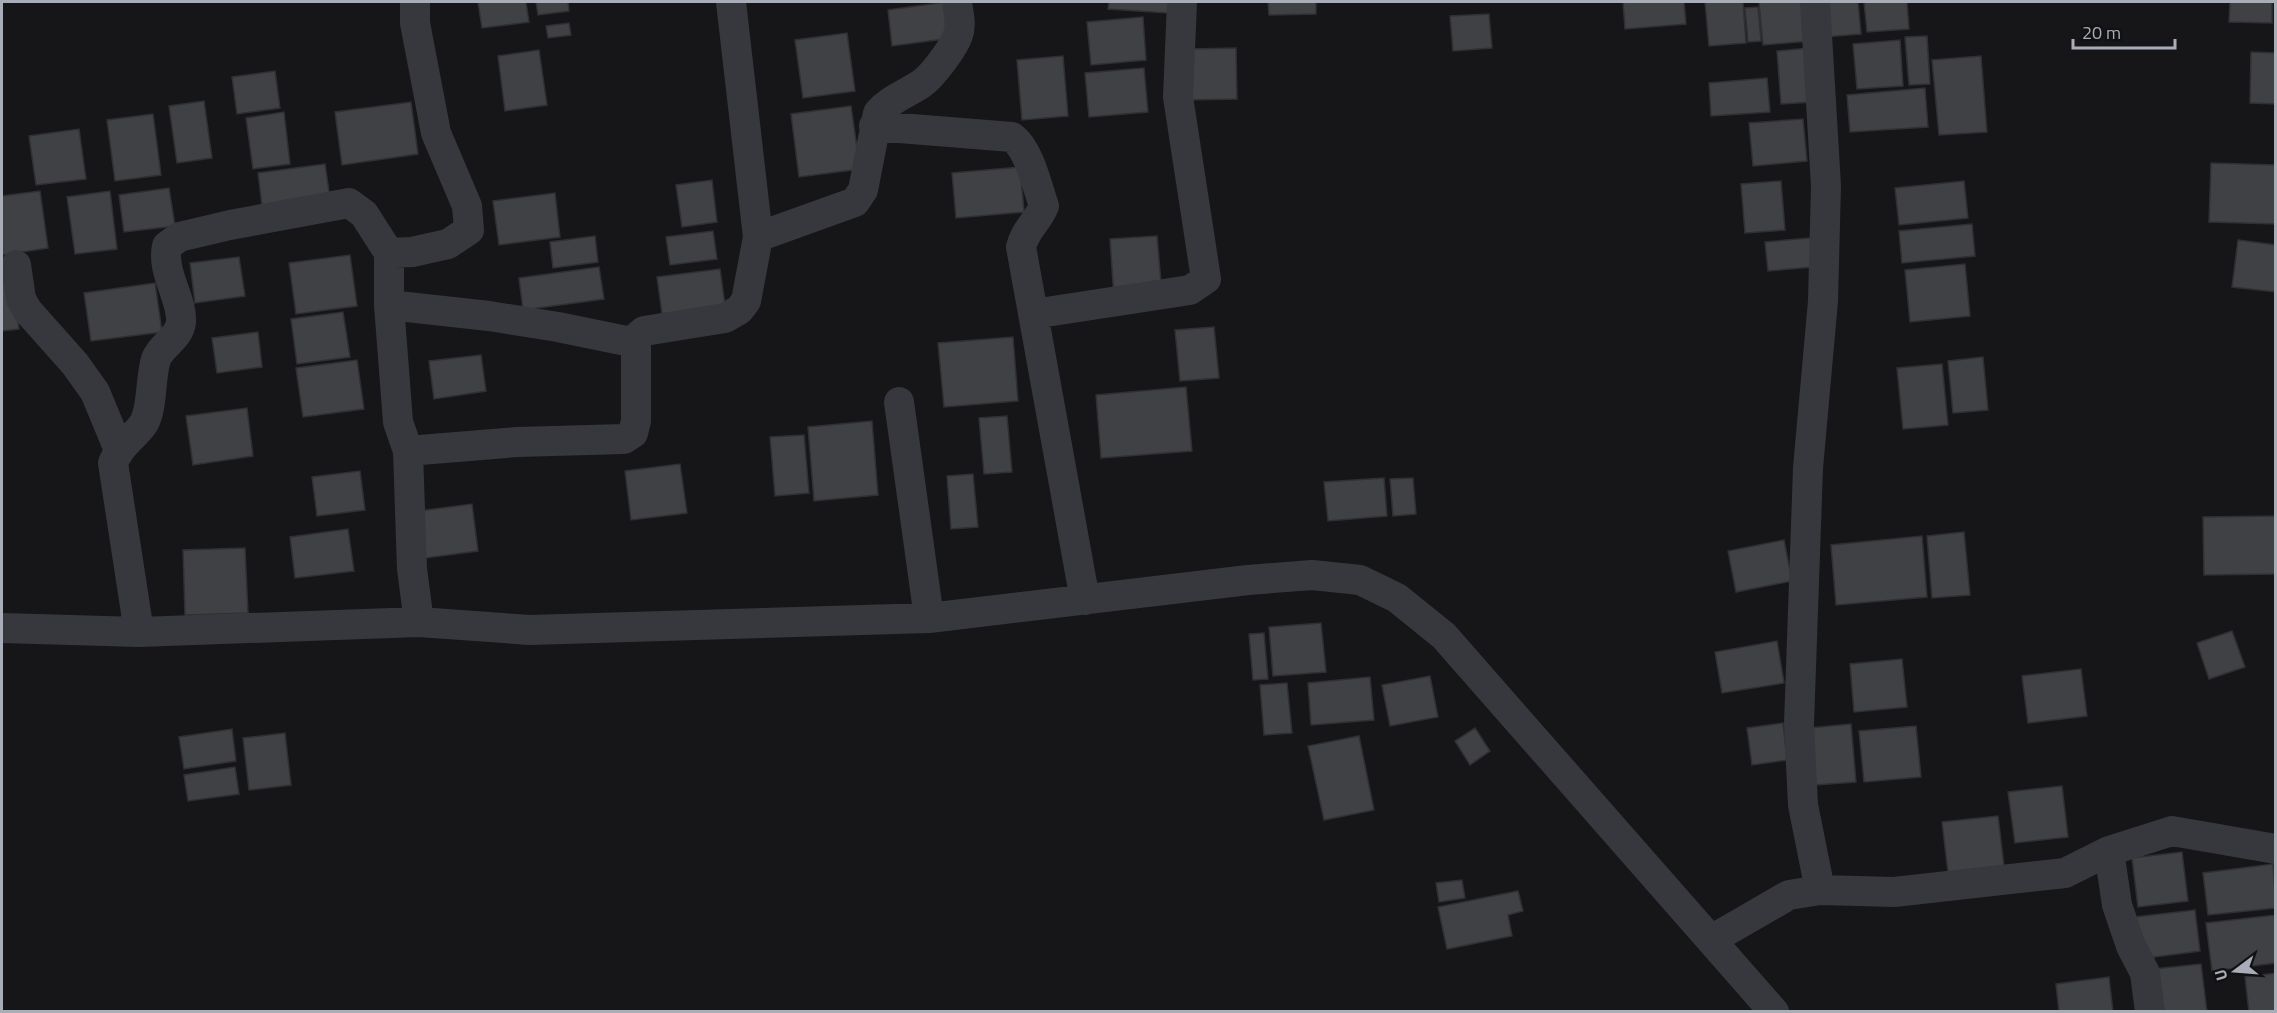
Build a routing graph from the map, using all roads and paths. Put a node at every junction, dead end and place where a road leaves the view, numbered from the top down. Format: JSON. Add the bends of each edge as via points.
{"nodes":[{"id":1,"x":415,"y":2,"type":"edge"},
{"id":2,"x":731,"y":2,"type":"edge"},
{"id":3,"x":957,"y":2,"type":"edge"},
{"id":4,"x":1182,"y":2,"type":"edge"},
{"id":5,"x":1815,"y":2,"type":"edge"},
{"id":6,"x":874,"y":126,"type":"junction"},
{"id":7,"x":758,"y":237,"type":"junction"},
{"id":8,"x":389,"y":253,"type":"junction"},
{"id":9,"x":16,"y":265,"type":"dead end"},
{"id":10,"x":389,"y":305,"type":"junction"},
{"id":11,"x":1033,"y":314,"type":"junction"},
{"id":12,"x":636,"y":343,"type":"junction"},
{"id":13,"x":899,"y":402,"type":"dead end"},
{"id":14,"x":119,"y":450,"type":"junction"},
{"id":15,"x":408,"y":451,"type":"junction"},
{"id":16,"x":1085,"y":600,"type":"junction"},
{"id":17,"x":929,"y":618,"type":"junction"},
{"id":18,"x":419,"y":622,"type":"junction"},
{"id":19,"x":2,"y":628,"type":"edge"},
{"id":20,"x":139,"y":632,"type":"junction"},
{"id":21,"x":2276,"y":849,"type":"edge"},
{"id":22,"x":2109,"y":851,"type":"junction"},
{"id":23,"x":1820,"y":890,"type":"junction"},
{"id":24,"x":1711,"y":940,"type":"junction"},
{"id":25,"x":1774,"y":1011,"type":"edge"},
{"id":26,"x":2150,"y":1011,"type":"edge"}],
"edges":[{"from":1,"to":8,"type":"street","via":[[415,23],[436,133],[467,206],[469,230],[448,244]]},
{"from":2,"to":7,"type":"street"},
{"from":3,"to":6,"type":"street","via":[[958,36],[932,75],[886,103]]},
{"from":4,"to":11,"type":"street","via":[[1178,97],[1206,279],[1190,290]]},
{"from":5,"to":23,"type":"street","via":[[1826,186],[1823,301],[1808,468],[1799,724],[1803,805]]},
{"from":6,"to":7,"type":"street","via":[[863,190],[855,202]]},
{"from":6,"to":11,"type":"street","via":[[1012,137],[1018,141],[1044,206],[1024,234],[1021,247]]},
{"from":7,"to":12,"type":"street","via":[[746,301],[739,310],[725,318],[644,331]]},
{"from":8,"to":10,"type":"street"},
{"from":8,"to":14,"type":"street","via":[[364,214],[349,203],[230,225],[179,237],[166,246],[164,257],[182,320],[179,333],[156,360],[144,423]]},
{"from":9,"to":14,"type":"street","via":[[27,310],[95,392]]},
{"from":10,"to":12,"type":"street","via":[[489,316]]},
{"from":10,"to":15,"type":"street","via":[[398,422]]},
{"from":11,"to":16,"type":"street"},
{"from":12,"to":15,"type":"street","via":[[636,421],[633,433],[624,439]]},
{"from":13,"to":17,"type":"street"},
{"from":14,"to":20,"type":"street","via":[[113,463]]},
{"from":15,"to":18,"type":"street","via":[[412,568]]},
{"from":16,"to":17,"type":"street"},
{"from":16,"to":24,"type":"street","via":[[1312,575],[1360,580],[1397,598],[1444,636]]},
{"from":17,"to":18,"type":"street","via":[[530,630]]},
{"from":18,"to":20,"type":"street"},
{"from":19,"to":20,"type":"street"},
{"from":21,"to":22,"type":"street","via":[[2172,831]]},
{"from":22,"to":23,"type":"street","via":[[2065,873],[1894,892]]},
{"from":22,"to":26,"type":"street","via":[[2117,905],[2145,973]]},
{"from":23,"to":24,"type":"street","via":[[1789,895]]},
{"from":24,"to":25,"type":"street"}]}
